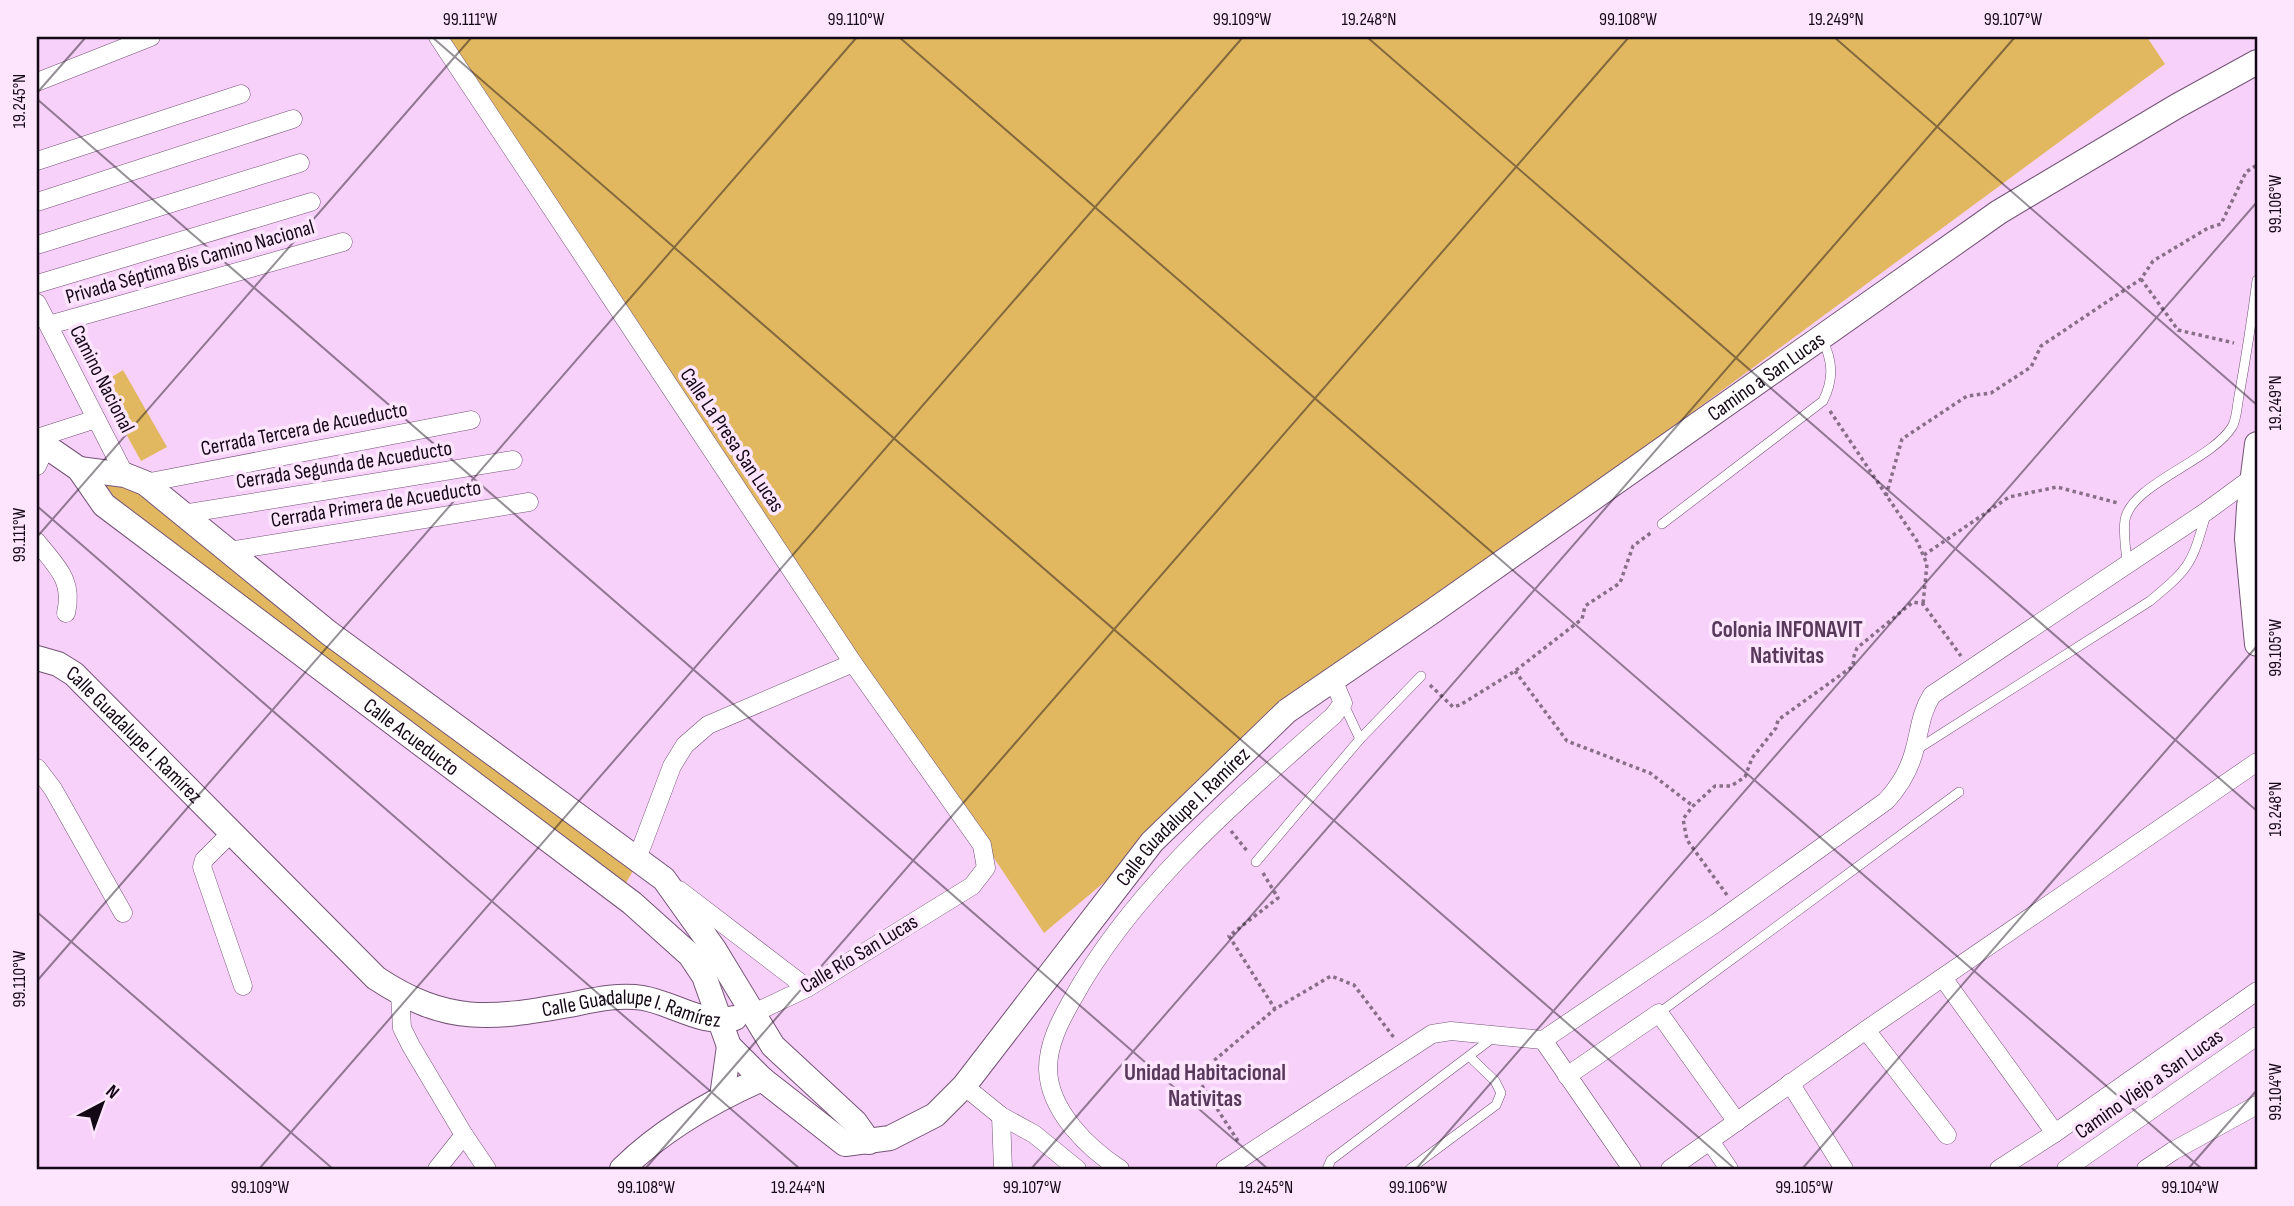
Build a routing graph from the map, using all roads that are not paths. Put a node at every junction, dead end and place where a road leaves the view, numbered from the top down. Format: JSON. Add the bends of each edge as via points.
{"nodes":[{"id":1,"x":151,"y":37,"type":"edge"},
{"id":2,"x":438,"y":37,"type":"edge"},
{"id":3,"x":2257,"y":62,"type":"edge"},
{"id":4,"x":37,"y":82,"type":"edge"},
{"id":5,"x":241,"y":94,"type":"dead end"},
{"id":6,"x":293,"y":119,"type":"dead end"},
{"id":7,"x":37,"y":161,"type":"edge"},
{"id":8,"x":300,"y":163,"type":"dead end"},
{"id":9,"x":37,"y":202,"type":"edge"},
{"id":10,"x":311,"y":202,"type":"dead end"},
{"id":11,"x":343,"y":242,"type":"dead end"},
{"id":12,"x":37,"y":245,"type":"edge"},
{"id":13,"x":2257,"y":280,"type":"edge"},
{"id":14,"x":37,"y":284,"type":"edge"},
{"id":15,"x":37,"y":303,"type":"edge"},
{"id":16,"x":50,"y":325,"type":"junction"},
{"id":17,"x":1821,"y":338,"type":"junction"},
{"id":18,"x":96,"y":419,"type":"junction"},
{"id":19,"x":471,"y":420,"type":"dead end"},
{"id":20,"x":2257,"y":444,"type":"edge"},
{"id":21,"x":39,"y":448,"type":"edge"},
{"id":22,"x":513,"y":460,"type":"dead end"},
{"id":23,"x":79,"y":469,"type":"junction"},
{"id":24,"x":2252,"y":478,"type":"junction"},
{"id":25,"x":135,"y":479,"type":"junction"},
{"id":26,"x":529,"y":502,"type":"dead end"},
{"id":27,"x":2207,"y":511,"type":"junction"},
{"id":28,"x":183,"y":514,"type":"junction"},
{"id":29,"x":1662,"y":524,"type":"road end"},
{"id":30,"x":37,"y":542,"type":"edge"},
{"id":31,"x":229,"y":551,"type":"junction"},
{"id":32,"x":2127,"y":563,"type":"junction"},
{"id":33,"x":2255,"y":598,"type":"edge"},
{"id":34,"x":66,"y":613,"type":"dead end"},
{"id":35,"x":2257,"y":644,"type":"edge"},
{"id":36,"x":37,"y":658,"type":"edge"},
{"id":37,"x":853,"y":663,"type":"junction"},
{"id":38,"x":1420,"y":676,"type":"road end"},
{"id":39,"x":1333,"y":680,"type":"junction"},
{"id":40,"x":1343,"y":703,"type":"junction"},
{"id":41,"x":1287,"y":711,"type":"joint"},
{"id":42,"x":1360,"y":739,"type":"junction"},
{"id":43,"x":1915,"y":751,"type":"junction"},
{"id":44,"x":2257,"y":762,"type":"edge"},
{"id":45,"x":37,"y":768,"type":"edge"},
{"id":46,"x":1959,"y":792,"type":"dead end"},
{"id":47,"x":232,"y":832,"type":"junction"},
{"id":48,"x":1256,"y":862,"type":"road end"},
{"id":49,"x":986,"y":868,"type":"joint"},
{"id":50,"x":650,"y":869,"type":"junction"},
{"id":51,"x":632,"y":903,"type":"junction"},
{"id":52,"x":123,"y":914,"type":"dead end"},
{"id":53,"x":1943,"y":978,"type":"junction"},
{"id":54,"x":243,"y":986,"type":"dead end"},
{"id":55,"x":807,"y":988,"type":"junction"},
{"id":56,"x":2257,"y":991,"type":"edge"},
{"id":57,"x":400,"y":994,"type":"junction"},
{"id":58,"x":1659,"y":1013,"type":"junction"},
{"id":59,"x":751,"y":1014,"type":"junction"},
{"id":60,"x":721,"y":1021,"type":"junction"},
{"id":61,"x":1866,"y":1030,"type":"junction"},
{"id":62,"x":1495,"y":1036,"type":"junction"},
{"id":63,"x":2257,"y":1036,"type":"edge"},
{"id":64,"x":1543,"y":1040,"type":"junction"},
{"id":65,"x":729,"y":1046,"type":"junction"},
{"id":66,"x":1470,"y":1057,"type":"junction"},
{"id":67,"x":1567,"y":1076,"type":"junction"},
{"id":68,"x":762,"y":1079,"type":"junction"},
{"id":69,"x":810,"y":1082,"type":"junction"},
{"id":70,"x":1790,"y":1083,"type":"junction"},
{"id":71,"x":964,"y":1086,"type":"junction"},
{"id":72,"x":722,"y":1097,"type":"junction"},
{"id":73,"x":790,"y":1101,"type":"junction"},
{"id":74,"x":2257,"y":1105,"type":"edge"},
{"id":75,"x":1000,"y":1116,"type":"junction"},
{"id":76,"x":1737,"y":1122,"type":"junction"},
{"id":77,"x":2055,"y":1133,"type":"junction"},
{"id":78,"x":464,"y":1135,"type":"junction"},
{"id":79,"x":1947,"y":1135,"type":"dead end"},
{"id":80,"x":1710,"y":1141,"type":"junction"},
{"id":81,"x":869,"y":1142,"type":"junction"},
{"id":82,"x":437,"y":1169,"type":"edge"},
{"id":83,"x":488,"y":1169,"type":"edge"},
{"id":84,"x":622,"y":1169,"type":"edge"},
{"id":85,"x":1003,"y":1169,"type":"edge"},
{"id":86,"x":1077,"y":1169,"type":"edge"},
{"id":87,"x":1120,"y":1169,"type":"edge"},
{"id":88,"x":1225,"y":1169,"type":"edge"},
{"id":89,"x":1327,"y":1169,"type":"edge"},
{"id":90,"x":1410,"y":1169,"type":"edge"},
{"id":91,"x":1632,"y":1169,"type":"edge"},
{"id":92,"x":1670,"y":1169,"type":"edge"},
{"id":93,"x":1729,"y":1169,"type":"edge"},
{"id":94,"x":1844,"y":1169,"type":"edge"},
{"id":95,"x":1999,"y":1169,"type":"edge"},
{"id":96,"x":2066,"y":1169,"type":"edge"},
{"id":97,"x":2146,"y":1169,"type":"edge"}],
"edges":[{"from":1,"to":4,"type":"street"},
{"from":2,"to":37,"type":"street","name":"Calle La Presa San Lucas"},
{"from":3,"to":17,"type":"street","name":"Camino a San Lucas","via":[[1999,212]]},
{"from":5,"to":7,"type":"street"},
{"from":6,"to":9,"type":"street"},
{"from":8,"to":12,"type":"street"},
{"from":10,"to":14,"type":"street"},
{"from":11,"to":16,"type":"street","name":"Privada Séptima Bis Camino Nacional"},
{"from":13,"to":32,"type":"lane","via":[[2233,425],[2216,445],[2131,506],[2125,519]]},
{"from":15,"to":16,"type":"street","name":"Camino Nacional"},
{"from":16,"to":18,"type":"street","name":"Camino Nacional"},
{"from":17,"to":29,"type":"lane","via":[[1831,357],[1830,387],[1823,401]]},
{"from":17,"to":39,"type":"street","name":"Camino a San Lucas"},
{"from":18,"to":21,"type":"street"},
{"from":18,"to":25,"type":"street","name":"Camino Nacional"},
{"from":19,"to":25,"type":"street","name":"Cerrada Tercera de Acueducto"},
{"from":20,"to":24,"type":"street"},
{"from":21,"to":23,"type":"street","name":"Calle Acueducto"},
{"from":22,"to":28,"type":"street","name":"Cerrada Segunda de Acueducto"},
{"from":23,"to":25,"type":"street","name":"Calle Acueducto"},
{"from":23,"to":51,"type":"street","name":"Calle Acueducto","via":[[104,505]]},
{"from":24,"to":27,"type":"street"},
{"from":24,"to":33,"type":"street","via":[[2247,539]]},
{"from":25,"to":28,"type":"street","name":"Calle Acueducto"},
{"from":26,"to":31,"type":"street","name":"Cerrada Primera de Acueducto"},
{"from":27,"to":32,"type":"street"},
{"from":27,"to":43,"type":"lane","via":[[2195,555],[2167,588]]},
{"from":28,"to":31,"type":"street","name":"Calle Acueducto"},
{"from":30,"to":34,"type":"street","via":[[63,576],[70,597]]},
{"from":31,"to":50,"type":"street","name":"Calle Acueducto","via":[[369,663]]},
{"from":32,"to":43,"type":"street","via":[[1932,695],[1924,708]]},
{"from":33,"to":35,"type":"street"},
{"from":36,"to":47,"type":"street","name":"Calle Guadalupe I. Ramírez","via":[[74,674]]},
{"from":37,"to":49,"type":"street","name":"Calle La Presa San Lucas","via":[[982,845]]},
{"from":37,"to":50,"type":"street","via":[[708,725],[685,745],[672,766]]},
{"from":38,"to":42,"type":"lane"},
{"from":39,"to":40,"type":"street"},
{"from":39,"to":41,"type":"street","name":"Camino a San Lucas"},
{"from":40,"to":42,"type":"lane"},
{"from":40,"to":87,"type":"street","via":[[1156,884],[1088,970],[1057,1026],[1048,1070],[1061,1110],[1069,1125]]},
{"from":41,"to":71,"type":"street","name":"Calle Guadalupe I. Ramírez","via":[[1152,842]]},
{"from":42,"to":48,"type":"lane"},
{"from":43,"to":64,"type":"street","via":[[1901,784],[1886,802]]},
{"from":44,"to":53,"type":"street"},
{"from":45,"to":52,"type":"street"},
{"from":46,"to":58,"type":"lane"},
{"from":47,"to":54,"type":"street","via":[[202,867]]},
{"from":47,"to":57,"type":"street","name":"Calle Guadalupe I. Ramírez","via":[[376,978]]},
{"from":49,"to":55,"type":"street","name":"Calle Río San Lucas","via":[[972,886]]},
{"from":50,"to":51,"type":"street"},
{"from":50,"to":55,"type":"street","name":"Calle Acueducto"},
{"from":50,"to":59,"type":"street","name":"Calle Acueducto","via":[[714,949]]},
{"from":51,"to":60,"type":"street","name":"Calle Acueducto","via":[[690,954]]},
{"from":53,"to":61,"type":"street"},
{"from":53,"to":77,"type":"street"},
{"from":55,"to":59,"type":"street","name":"Calle Río San Lucas"},
{"from":56,"to":77,"type":"street"},
{"from":57,"to":60,"type":"street","name":"Calle Guadalupe I. Ramírez","via":[[452,1013],[482,1017],[613,997],[644,998]]},
{"from":57,"to":78,"type":"street","via":[[402,1028]]},
{"from":58,"to":67,"type":"street"},
{"from":58,"to":76,"type":"street"},
{"from":59,"to":60,"type":"street","name":"Calle Río San Lucas"},
{"from":59,"to":69,"type":"street","name":"Calle Acueducto","via":[[773,1046]]},
{"from":60,"to":65,"type":"street","name":"Calle Guadalupe I. Ramírez"},
{"from":61,"to":70,"type":"street"},
{"from":61,"to":79,"type":"street"},
{"from":62,"to":64,"type":"street"},
{"from":62,"to":66,"type":"lane"},
{"from":62,"to":88,"type":"street","via":[[1451,1031],[1432,1034]]},
{"from":63,"to":96,"type":"street","name":"Camino Viejo a San Lucas"},
{"from":64,"to":67,"type":"street"},
{"from":65,"to":68,"type":"street","name":"Calle Guadalupe I. Ramírez"},
{"from":65,"to":72,"type":"street"},
{"from":66,"to":89,"type":"lane","via":[[1331,1160]]},
{"from":66,"to":90,"type":"lane","via":[[1495,1081],[1501,1093],[1496,1105]]},
{"from":67,"to":91,"type":"street"},
{"from":68,"to":72,"type":"street"},
{"from":68,"to":73,"type":"street","name":"Calle Guadalupe I. Ramírez"},
{"from":69,"to":73,"type":"street"},
{"from":69,"to":81,"type":"street","name":"Calle Acueducto","via":[[855,1122]]},
{"from":70,"to":76,"type":"street"},
{"from":70,"to":94,"type":"street"},
{"from":71,"to":75,"type":"street"},
{"from":71,"to":81,"type":"street","name":"Calle Guadalupe I. Ramírez","via":[[934,1115],[890,1138]]},
{"from":72,"to":84,"type":"street","via":[[648,1143]]},
{"from":73,"to":81,"type":"street","name":"Calle Guadalupe I. Ramírez","via":[[845,1144]]},
{"from":74,"to":97,"type":"street"},
{"from":75,"to":85,"type":"street"},
{"from":75,"to":86,"type":"street","via":[[1034,1134]]},
{"from":76,"to":80,"type":"street"},
{"from":77,"to":95,"type":"street"},
{"from":78,"to":82,"type":"street"},
{"from":78,"to":83,"type":"street"},
{"from":80,"to":92,"type":"street"},
{"from":80,"to":93,"type":"street"}]}
